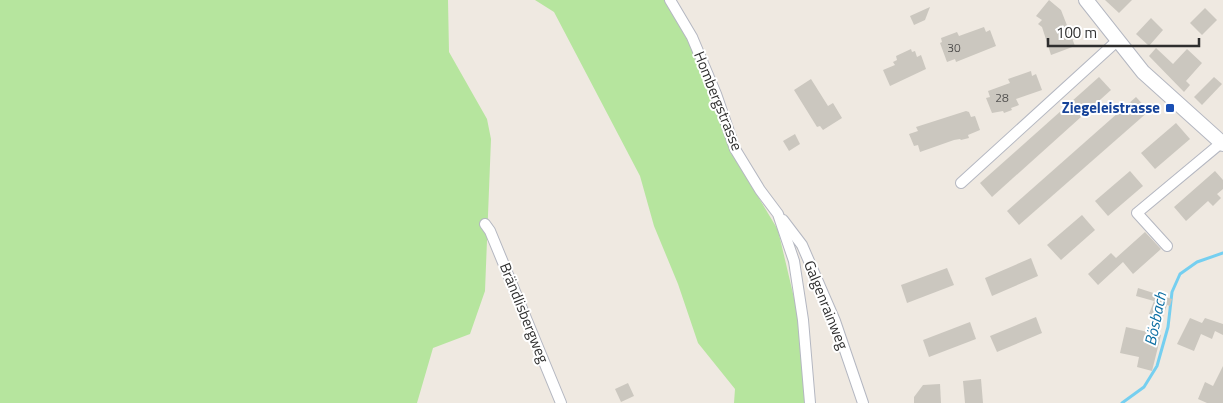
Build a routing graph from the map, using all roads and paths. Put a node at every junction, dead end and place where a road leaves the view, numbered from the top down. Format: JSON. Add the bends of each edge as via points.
{"nodes":[{"id":1,"x":670,"y":0,"type":"edge"},
{"id":2,"x":1086,"y":0,"type":"edge"},
{"id":3,"x":1117,"y":41,"type":"junction"},
{"id":4,"x":1222,"y":144,"type":"edge"},
{"id":5,"x":961,"y":183,"type":"dead end"},
{"id":6,"x":778,"y":214,"type":"junction"},
{"id":7,"x":485,"y":224,"type":"dead end"},
{"id":8,"x":1167,"y":246,"type":"dead end"},
{"id":9,"x":561,"y":403,"type":"edge"},
{"id":10,"x":810,"y":403,"type":"edge"},
{"id":11,"x":863,"y":403,"type":"edge"}],
"edges":[{"from":1,"to":6,"type":"street","name":"Hombergstrasse","via":[[692,36],[735,149]]},
{"from":2,"to":3,"type":"street"},
{"from":3,"to":4,"type":"street","via":[[1146,75]]},
{"from":3,"to":5,"type":"street"},
{"from":4,"to":8,"type":"street","via":[[1136,213]]},
{"from":6,"to":10,"type":"street","name":"Hombergstrasse","via":[[794,261]]},
{"from":6,"to":11,"type":"street","name":"Galgenrainweg","via":[[802,245],[835,321]]},
{"from":7,"to":9,"type":"street","name":"Brändlisbergweg"}]}
